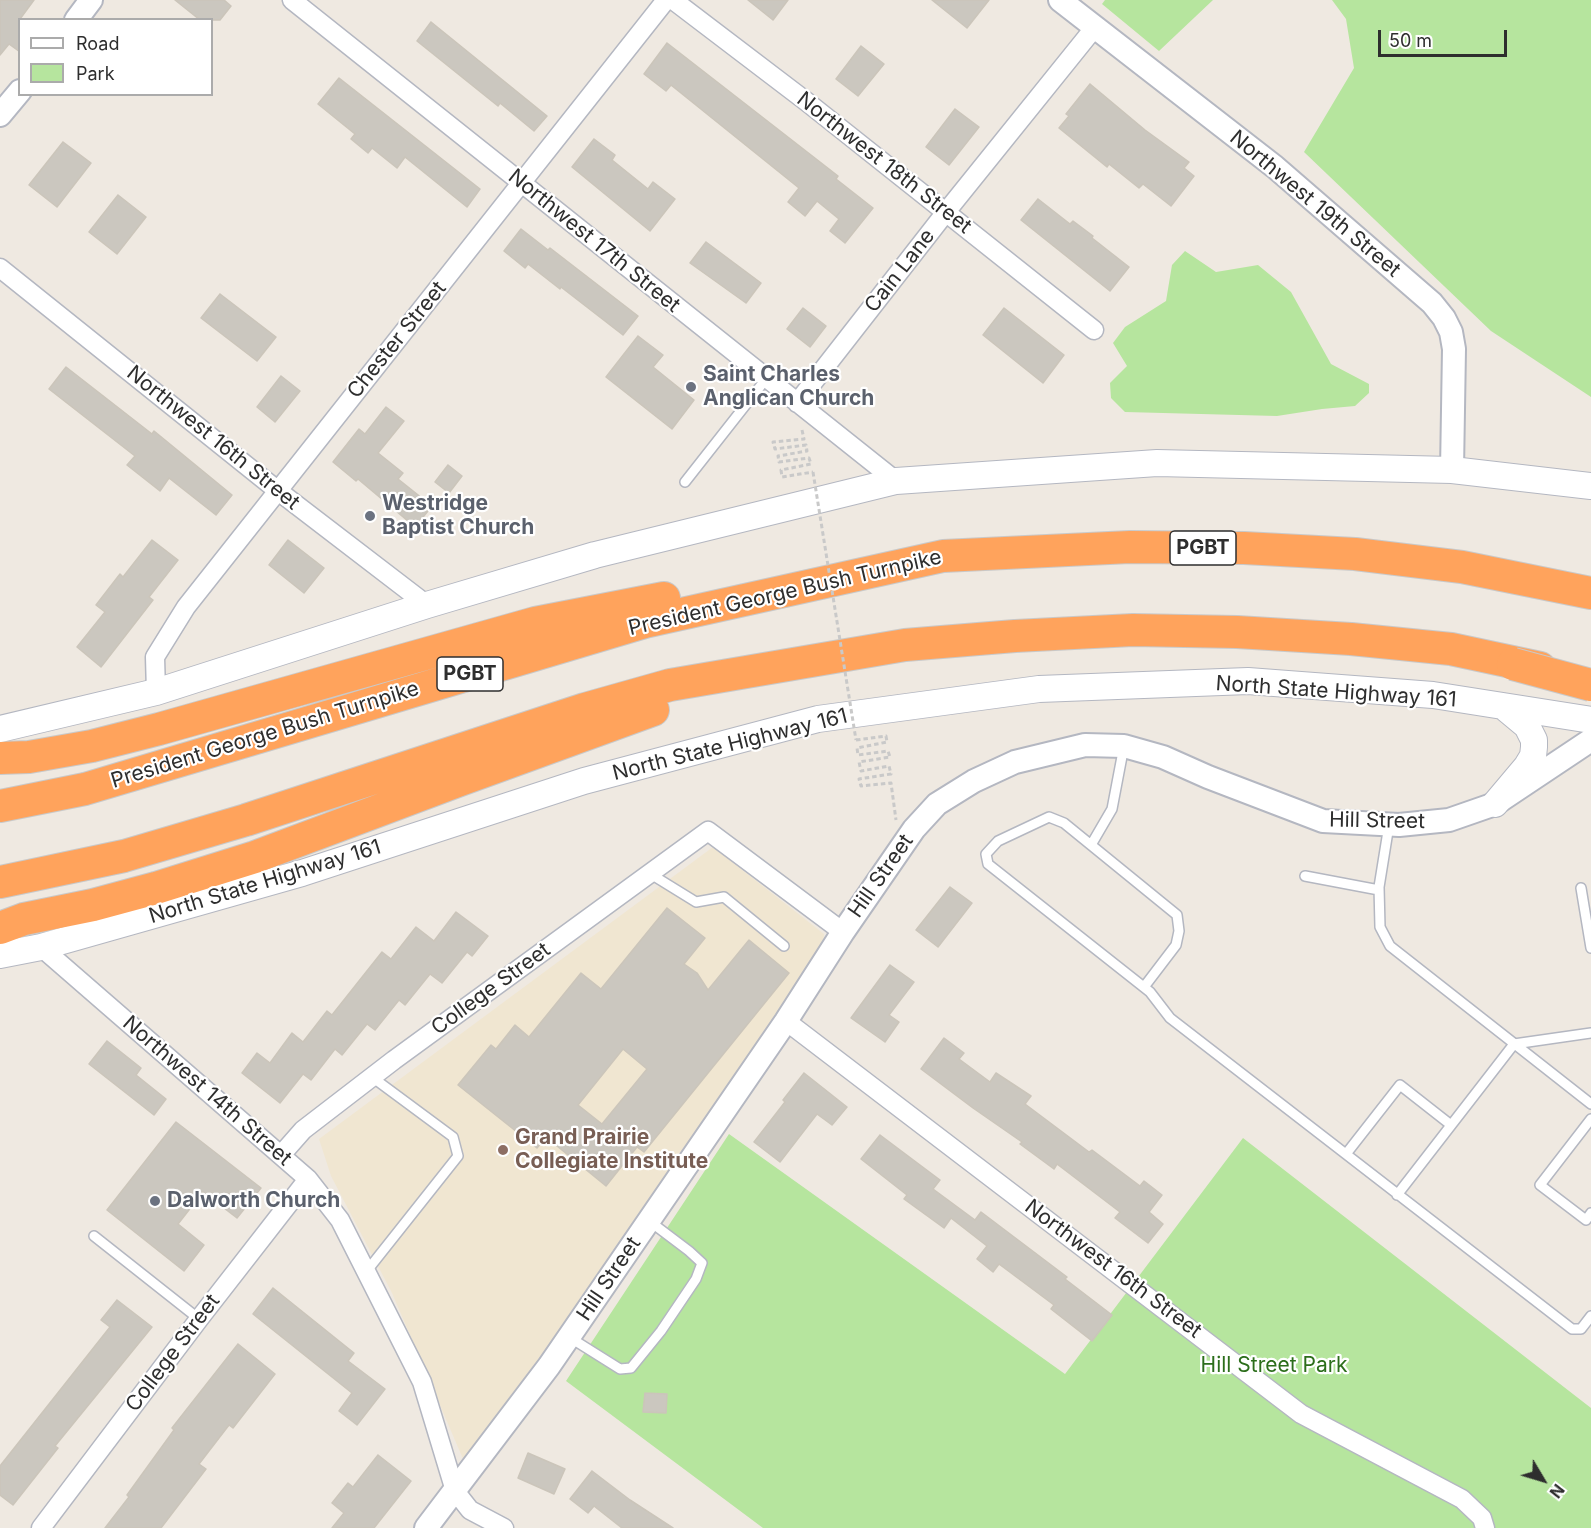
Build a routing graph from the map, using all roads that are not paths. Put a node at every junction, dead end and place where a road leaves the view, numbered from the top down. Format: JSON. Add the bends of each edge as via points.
{"nodes":[{"id":1,"x":292,"y":0,"type":"edge"},
{"id":2,"x":666,"y":0,"type":"edge"},
{"id":3,"x":673,"y":0,"type":"edge"},
{"id":4,"x":1060,"y":0,"type":"edge"},
{"id":5,"x":1095,"y":27,"type":"junction"},
{"id":6,"x":18,"y":93,"type":"edge"},
{"id":7,"x":2,"y":109,"type":"edge"},
{"id":8,"x":522,"y":183,"type":"junction"},
{"id":9,"x":946,"y":212,"type":"junction"},
{"id":10,"x":0,"y":268,"type":"edge"},
{"id":11,"x":1094,"y":330,"type":"dead end"},
{"id":12,"x":766,"y":379,"type":"junction"},
{"id":13,"x":797,"y":403,"type":"junction"},
{"id":14,"x":1452,"y":470,"type":"junction"},
{"id":15,"x":896,"y":481,"type":"junction"},
{"id":16,"x":685,"y":482,"type":"dead end"},
{"id":17,"x":1591,"y":486,"type":"edge"},
{"id":18,"x":277,"y":490,"type":"junction"},
{"id":19,"x":944,"y":556,"type":"junction"},
{"id":20,"x":1591,"y":593,"type":"edge"},
{"id":21,"x":427,"y":605,"type":"junction"},
{"id":22,"x":1513,"y":664,"type":"junction"},
{"id":23,"x":780,"y":666,"type":"junction"},
{"id":24,"x":1591,"y":676,"type":"edge"},
{"id":25,"x":1591,"y":685,"type":"edge"},
{"id":26,"x":156,"y":692,"type":"junction"},
{"id":27,"x":1503,"y":706,"type":"junction"},
{"id":28,"x":1551,"y":713,"type":"junction"},
{"id":29,"x":1591,"y":720,"type":"edge"},
{"id":30,"x":0,"y":729,"type":"edge"},
{"id":31,"x":1591,"y":740,"type":"edge"},
{"id":32,"x":1124,"y":746,"type":"junction"},
{"id":33,"x":0,"y":758,"type":"edge"},
{"id":34,"x":1495,"y":804,"type":"junction"},
{"id":35,"x":0,"y":806,"type":"edge"},
{"id":36,"x":1389,"y":825,"type":"junction"},
{"id":37,"x":1091,"y":845,"type":"junction"},
{"id":38,"x":649,"y":873,"type":"junction"},
{"id":39,"x":1305,"y":876,"type":"dead end"},
{"id":40,"x":0,"y":882,"type":"edge"},
{"id":41,"x":1581,"y":888,"type":"dead end"},
{"id":42,"x":1379,"y":890,"type":"junction"},
{"id":43,"x":0,"y":928,"type":"edge"},
{"id":44,"x":843,"y":932,"type":"junction"},
{"id":45,"x":784,"y":946,"type":"dead end"},
{"id":46,"x":41,"y":947,"type":"junction"},
{"id":47,"x":1591,"y":948,"type":"edge"},
{"id":48,"x":0,"y":955,"type":"edge"},
{"id":49,"x":1144,"y":987,"type":"junction"},
{"id":50,"x":786,"y":1021,"type":"junction"},
{"id":51,"x":1591,"y":1033,"type":"edge"},
{"id":52,"x":1514,"y":1044,"type":"junction"},
{"id":53,"x":372,"y":1077,"type":"junction"},
{"id":54,"x":1591,"y":1104,"type":"edge"},
{"id":55,"x":1591,"y":1119,"type":"edge"},
{"id":56,"x":1451,"y":1125,"type":"junction"},
{"id":57,"x":1346,"y":1154,"type":"junction"},
{"id":58,"x":281,"y":1155,"type":"junction"},
{"id":59,"x":308,"y":1179,"type":"junction"},
{"id":60,"x":1397,"y":1195,"type":"junction"},
{"id":61,"x":1591,"y":1213,"type":"edge"},
{"id":62,"x":648,"y":1220,"type":"junction"},
{"id":63,"x":94,"y":1236,"type":"dead end"},
{"id":64,"x":366,"y":1272,"type":"junction"},
{"id":65,"x":1591,"y":1316,"type":"edge"},
{"id":66,"x":199,"y":1319,"type":"junction"},
{"id":67,"x":569,"y":1337,"type":"junction"},
{"id":68,"x":455,"y":1491,"type":"junction"},
{"id":69,"x":1483,"y":1523,"type":"edge"},
{"id":70,"x":41,"y":1528,"type":"edge"},
{"id":71,"x":426,"y":1528,"type":"edge"},
{"id":72,"x":504,"y":1528,"type":"edge"}],
"edges":[{"from":1,"to":8,"type":"street","name":"Northwest 17th Street"},
{"from":2,"to":8,"type":"street","name":"Chester Street"},
{"from":3,"to":9,"type":"street","name":"Northwest 18th Street"},
{"from":4,"to":5,"type":"street","name":"Northwest 19th Street"},
{"from":5,"to":9,"type":"street","name":"Cain Lane"},
{"from":5,"to":14,"type":"street","name":"Northwest 19th Street","via":[[1275,167],[1432,303],[1451,332],[1454,349]]},
{"from":6,"to":7,"type":"street"},
{"from":8,"to":12,"type":"street","name":"Northwest 17th Street"},
{"from":8,"to":18,"type":"street","name":"Chester Street"},
{"from":9,"to":11,"type":"street","name":"Northwest 18th Street"},
{"from":9,"to":13,"type":"street","name":"Cain Lane"},
{"from":10,"to":18,"type":"street","name":"Northwest 16th Street"},
{"from":12,"to":13,"type":"street","name":"Northwest 17th Street"},
{"from":12,"to":16,"type":"lane"},
{"from":13,"to":15,"type":"street","name":"Northwest 17th Street"},
{"from":14,"to":15,"type":"main road","via":[[1157,463]]},
{"from":14,"to":17,"type":"main road"},
{"from":15,"to":21,"type":"main road","via":[[595,555]]},
{"from":18,"to":21,"type":"street","name":"Northwest 16th Street"},
{"from":18,"to":26,"type":"street","name":"Chester Street","via":[[186,607],[156,657]]},
{"from":19,"to":20,"type":"highway","name":"President George Bush Turnpike","number":"PGBT","via":[[1130,547],[1355,554],[1462,567]]},
{"from":19,"to":33,"type":"highway","via":[[864,559],[535,623],[92,746]]},
{"from":19,"to":35,"type":"highway","name":"President George Bush Turnpike","number":"PGBT","via":[[645,622],[85,789]]},
{"from":21,"to":26,"type":"main road"},
{"from":22,"to":23,"type":"highway","via":[[1451,649],[1340,638],[1133,630],[905,645]]},
{"from":22,"to":24,"type":"highway","bridge":true},
{"from":22,"to":25,"type":"highway","bridge":true},
{"from":23,"to":40,"type":"highway","via":[[648,691],[124,856]]},
{"from":23,"to":43,"type":"highway","via":[[591,731],[255,857],[156,888]]},
{"from":25,"to":28,"type":"main road"},
{"from":26,"to":30,"type":"main road"},
{"from":27,"to":28,"type":"main road","name":"North State Highway 161"},
{"from":27,"to":34,"type":"main road","via":[[1527,726],[1534,747],[1527,766]]},
{"from":27,"to":46,"type":"main road","name":"North State Highway 161","via":[[1433,695],[1248,681],[1039,689],[818,719],[584,781],[302,873]]},
{"from":28,"to":29,"type":"main road","name":"North State Highway 161"},
{"from":31,"to":34,"type":"street","name":"Hill Street"},
{"from":32,"to":36,"type":"street","name":"Hill Street","via":[[1163,757],[1323,821]]},
{"from":32,"to":37,"type":"lane","via":[[1112,808]]},
{"from":32,"to":44,"type":"street","name":"Hill Street","via":[[1085,745],[1015,762],[937,804],[914,829]]},
{"from":34,"to":36,"type":"street","name":"Hill Street","via":[[1449,820]]},
{"from":36,"to":42,"type":"lane"},
{"from":37,"to":49,"type":"lane","via":[[1177,915],[1176,945]]},
{"from":37,"to":49,"type":"lane","via":[[1064,823],[1049,817],[998,841],[986,854],[988,864]]},
{"from":38,"to":44,"type":"street","name":"College Street","via":[[708,831]]},
{"from":38,"to":45,"type":"lane","via":[[696,902],[724,897]]},
{"from":38,"to":53,"type":"street","name":"College Street"},
{"from":39,"to":42,"type":"lane"},
{"from":41,"to":47,"type":"lane"},
{"from":42,"to":52,"type":"lane","via":[[1380,927],[1390,946]]},
{"from":44,"to":50,"type":"street","name":"Hill Street"},
{"from":46,"to":48,"type":"main road","name":"North State Highway 161"},
{"from":46,"to":58,"type":"street","name":"Northwest 14th Street"},
{"from":49,"to":57,"type":"lane","via":[[1170,1018]]},
{"from":50,"to":62,"type":"street","name":"Hill Street"},
{"from":50,"to":69,"type":"street","name":"Northwest 16th Street","via":[[1301,1414],[1462,1499]]},
{"from":51,"to":52,"type":"lane"},
{"from":52,"to":54,"type":"lane"},
{"from":52,"to":56,"type":"lane"},
{"from":53,"to":58,"type":"street","name":"College Street","via":[[303,1130]]},
{"from":53,"to":64,"type":"lane","via":[[453,1137],[458,1156]]},
{"from":55,"to":61,"type":"lane","via":[[1540,1185],[1586,1220]]},
{"from":56,"to":57,"type":"lane","via":[[1400,1086]]},
{"from":56,"to":60,"type":"lane"},
{"from":57,"to":60,"type":"lane"},
{"from":58,"to":59,"type":"street","name":"Northwest 14th Street"},
{"from":59,"to":64,"type":"street","name":"Northwest 14th Street","via":[[340,1220]]},
{"from":59,"to":66,"type":"street","name":"College Street"},
{"from":60,"to":65,"type":"lane","via":[[1572,1329],[1581,1329]]},
{"from":62,"to":67,"type":"street","name":"Hill Street"},
{"from":62,"to":67,"type":"lane","via":[[702,1263],[662,1331],[631,1368],[620,1369]]},
{"from":63,"to":66,"type":"lane"},
{"from":64,"to":68,"type":"street","name":"Northwest 14th Street","via":[[422,1382]]},
{"from":66,"to":70,"type":"street","name":"College Street"},
{"from":67,"to":68,"type":"street","name":"Hill Street"},
{"from":68,"to":71,"type":"street","name":"Hill Street"},
{"from":68,"to":72,"type":"street","name":"Northwest 14th Street","via":[[470,1510]]}]}
